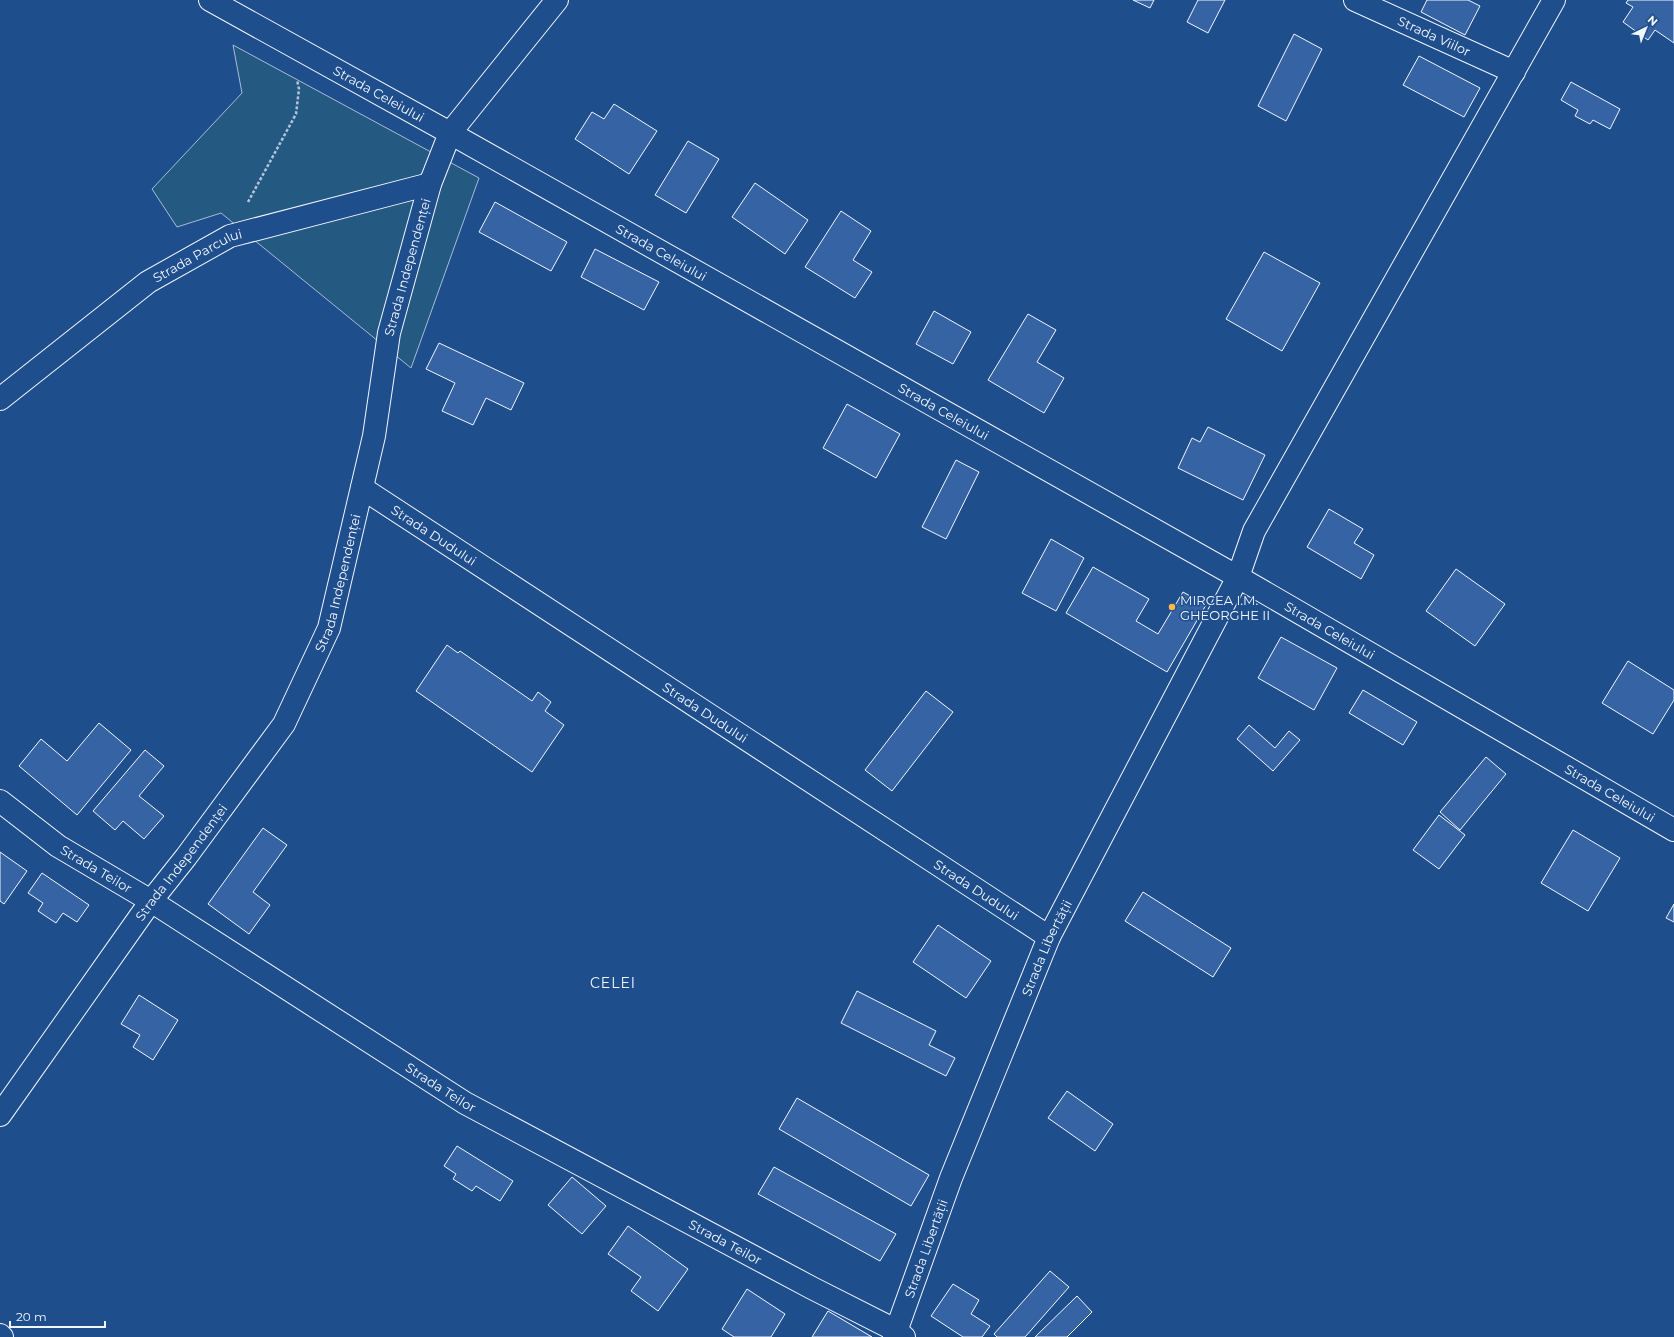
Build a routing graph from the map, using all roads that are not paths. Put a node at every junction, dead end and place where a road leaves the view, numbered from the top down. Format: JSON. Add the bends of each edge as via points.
{"nodes":[{"id":1,"x":210,"y":0,"type":"edge"},
{"id":2,"x":557,"y":0,"type":"edge"},
{"id":3,"x":1355,"y":0,"type":"edge"},
{"id":4,"x":1554,"y":0,"type":"edge"},
{"id":5,"x":1514,"y":72,"type":"junction"},
{"id":6,"x":450,"y":133,"type":"junction"},
{"id":7,"x":430,"y":184,"type":"junction"},
{"id":8,"x":0,"y":399,"type":"edge"},
{"id":9,"x":362,"y":488,"type":"junction"},
{"id":10,"x":1238,"y":577,"type":"junction"},
{"id":11,"x":0,"y":801,"type":"edge"},
{"id":12,"x":1674,"y":830,"type":"edge"},
{"id":13,"x":151,"y":901,"type":"junction"},
{"id":14,"x":1048,"y":937,"type":"junction"},
{"id":15,"x":0,"y":1115,"type":"edge"},
{"id":16,"x":898,"y":1335,"type":"edge"}],
"edges":[{"from":1,"to":6,"type":"street","name":"Strada Celeiului"},
{"from":2,"to":6,"type":"street","name":"Strada Independenței"},
{"from":3,"to":5,"type":"street","name":"Strada Viilor"},
{"from":4,"to":5,"type":"street","name":"Strada Libertății"},
{"from":5,"to":10,"type":"street","name":"Strada Libertății","via":[[1254,531]]},
{"from":6,"to":7,"type":"street","name":"Strada Independenței"},
{"from":6,"to":10,"type":"street","name":"Strada Celeiului"},
{"from":7,"to":8,"type":"street","name":"Strada Parcului","via":[[230,236],[148,282]]},
{"from":7,"to":9,"type":"street","name":"Strada Independenței","via":[[389,333],[374,436]]},
{"from":9,"to":13,"type":"street","name":"Strada Independenței","via":[[329,628],[284,724]]},
{"from":9,"to":14,"type":"street","name":"Strada Dudului"},
{"from":10,"to":12,"type":"street","name":"Strada Celeiului"},
{"from":10,"to":14,"type":"street","name":"Strada Libertății"},
{"from":11,"to":13,"type":"street","name":"Strada Teilor","via":[[58,846]]},
{"from":13,"to":15,"type":"street","name":"Strada Independenței"},
{"from":13,"to":16,"type":"street","name":"Strada Teilor","via":[[466,1103]]},
{"from":14,"to":16,"type":"street","name":"Strada Libertății","via":[[951,1178]]}]}
